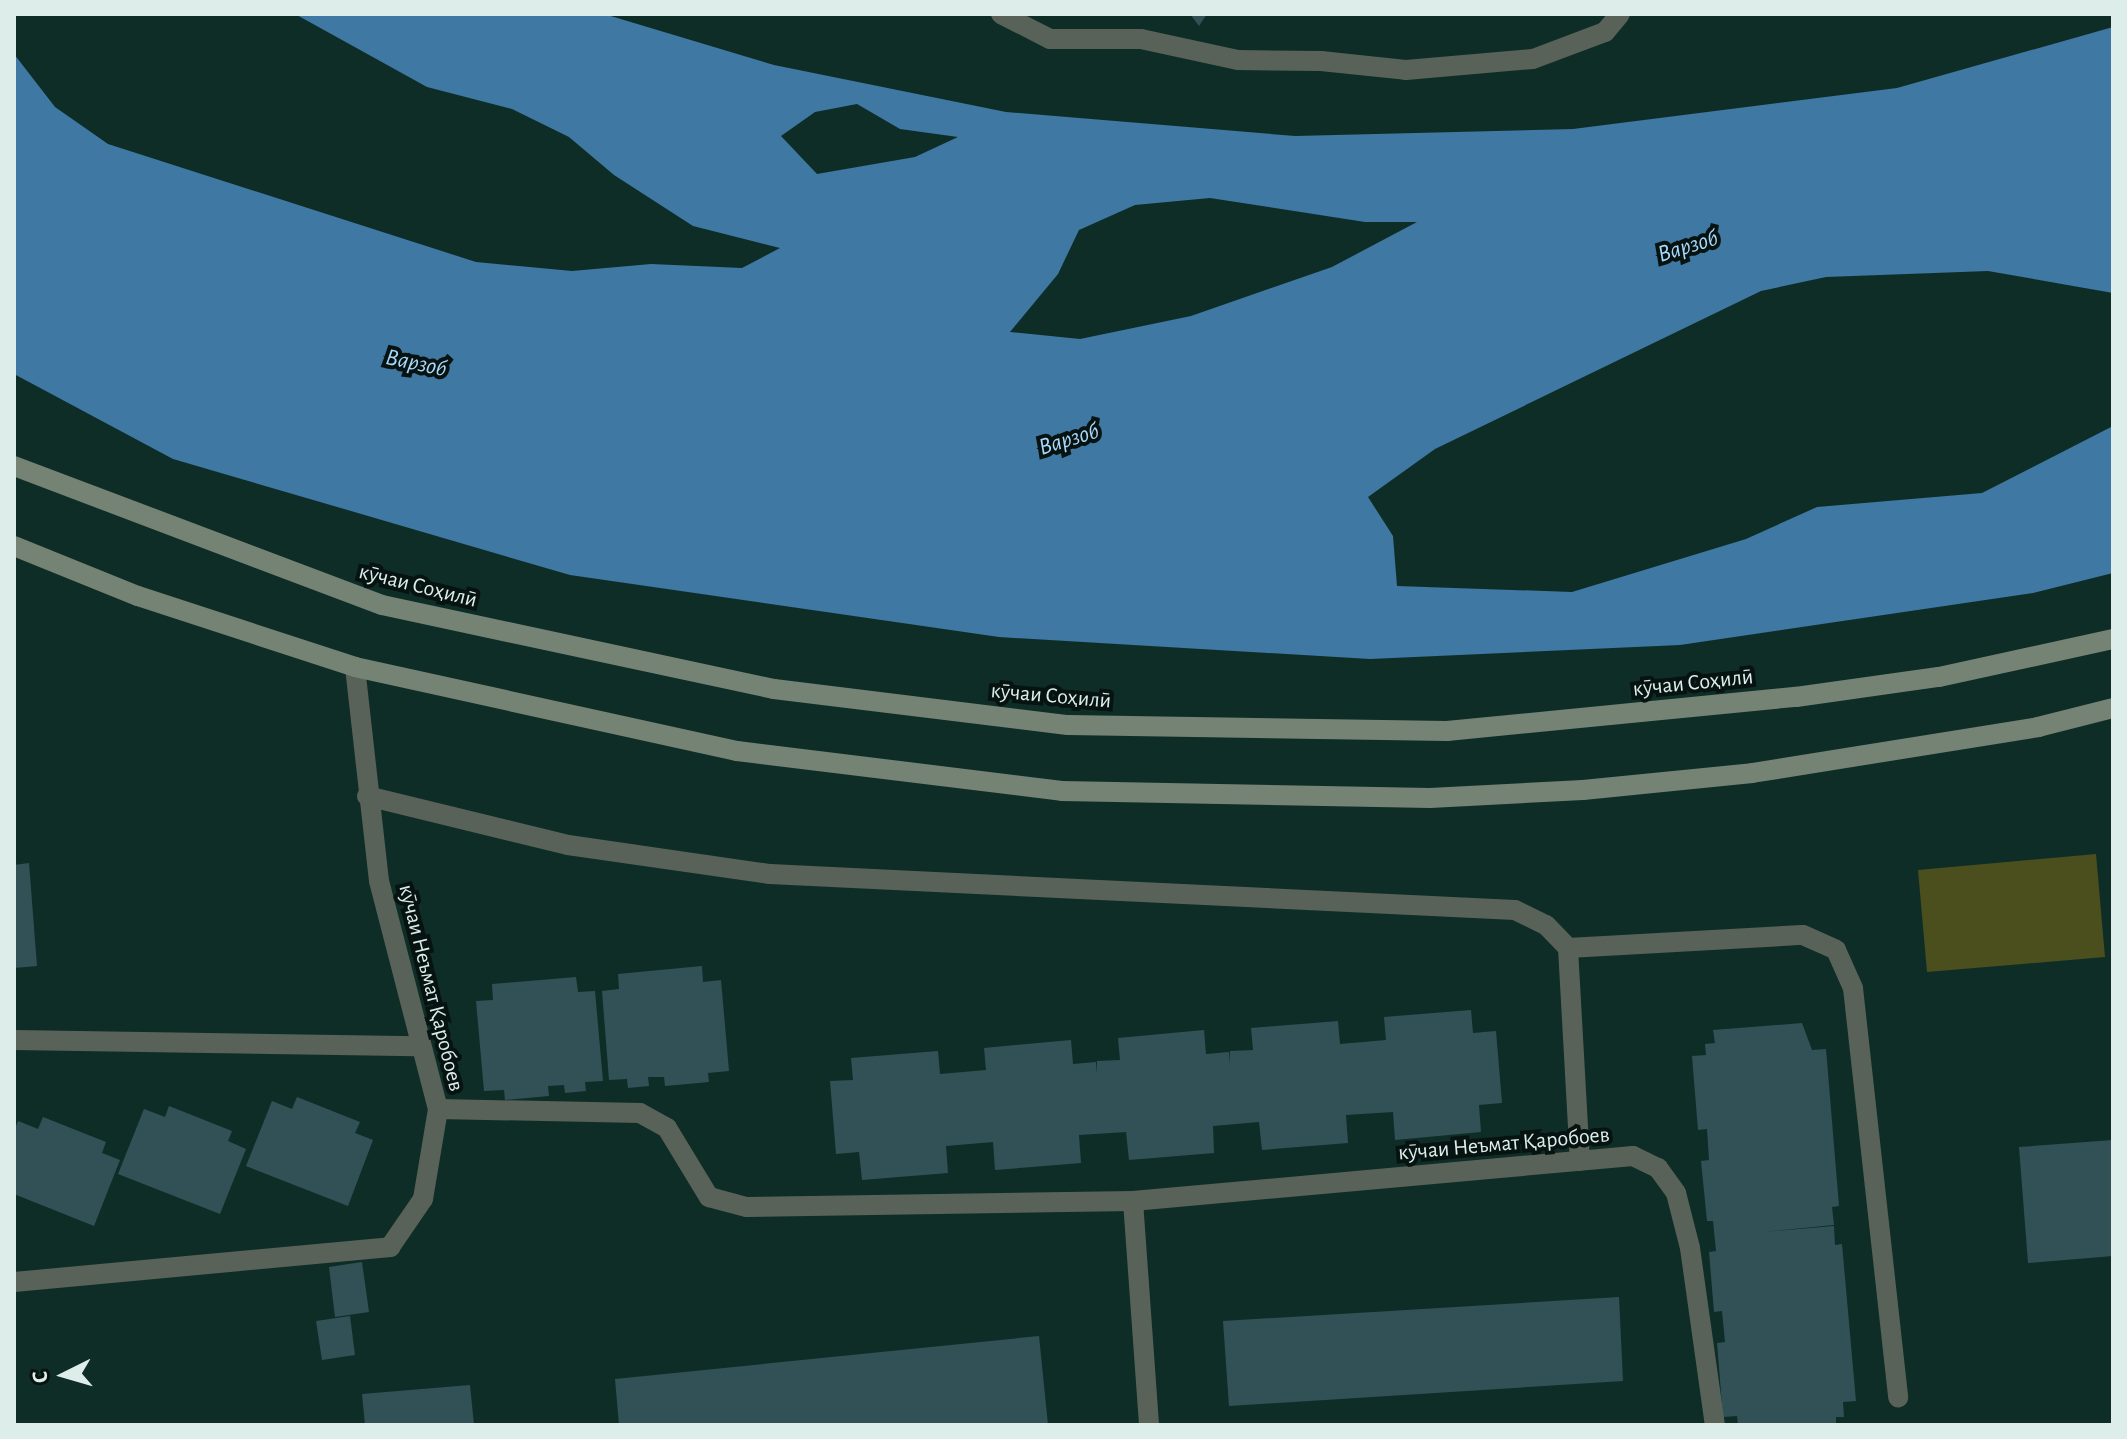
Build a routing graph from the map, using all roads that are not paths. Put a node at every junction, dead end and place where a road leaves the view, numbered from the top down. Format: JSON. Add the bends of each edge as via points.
{"nodes":[{"id":1,"x":1001,"y":14,"type":"edge"},
{"id":2,"x":1620,"y":14,"type":"edge"},
{"id":3,"x":14,"y":466,"type":"edge"},
{"id":4,"x":14,"y":546,"type":"edge"},
{"id":5,"x":2113,"y":639,"type":"edge"},
{"id":6,"x":355,"y":667,"type":"junction"},
{"id":7,"x":2113,"y":708,"type":"edge"},
{"id":8,"x":367,"y":796,"type":"junction"},
{"id":9,"x":1568,"y":948,"type":"junction"},
{"id":10,"x":14,"y":1040,"type":"edge"},
{"id":11,"x":418,"y":1046,"type":"junction"},
{"id":12,"x":438,"y":1109,"type":"junction"},
{"id":13,"x":1580,"y":1161,"type":"junction"},
{"id":14,"x":1133,"y":1201,"type":"junction"},
{"id":15,"x":14,"y":1282,"type":"edge"},
{"id":16,"x":1898,"y":1398,"type":"dead end"},
{"id":17,"x":1149,"y":1425,"type":"edge"},
{"id":18,"x":1715,"y":1425,"type":"edge"}],
"edges":[{"from":1,"to":2,"type":"street","via":[[1050,39],[1141,39],[1238,60],[1406,70],[1533,59],[1605,32]]},
{"from":3,"to":5,"type":"main road","name":"кӯчаи Соҳилӣ","via":[[182,534],[382,605],[774,689],[1068,725],[1447,731],[1796,697],[1939,677]]},
{"from":4,"to":6,"type":"main road","via":[[138,596]]},
{"from":6,"to":7,"type":"main road","via":[[737,751],[1062,791],[1430,798],[1583,790],[1752,773],[2038,727]]},
{"from":6,"to":8,"type":"street","name":"кӯчаи Неъмат Қаробоев"},
{"from":8,"to":9,"type":"street","via":[[568,845],[770,874],[1515,910],[1546,925]]},
{"from":8,"to":11,"type":"street","name":"кӯчаи Неъмат Қаробоев","via":[[379,881]]},
{"from":9,"to":13,"type":"street"},
{"from":9,"to":16,"type":"street","via":[[1803,935],[1836,950],[1853,988]]},
{"from":10,"to":11,"type":"street"},
{"from":11,"to":12,"type":"street","name":"кӯчаи Неъмат Қаробоев"},
{"from":12,"to":14,"type":"street","name":"кӯчаи Неъмат Қаробоев","via":[[640,1113],[667,1128],[709,1197],[747,1207]]},
{"from":12,"to":15,"type":"street","via":[[423,1199],[390,1247]]},
{"from":13,"to":14,"type":"street","name":"кӯчаи Неъмат Қаробоев"},
{"from":13,"to":18,"type":"street","name":"кӯчаи Неъмат Қаробоев","via":[[1633,1156],[1658,1168],[1676,1193],[1690,1248]]},
{"from":14,"to":17,"type":"street"}]}
